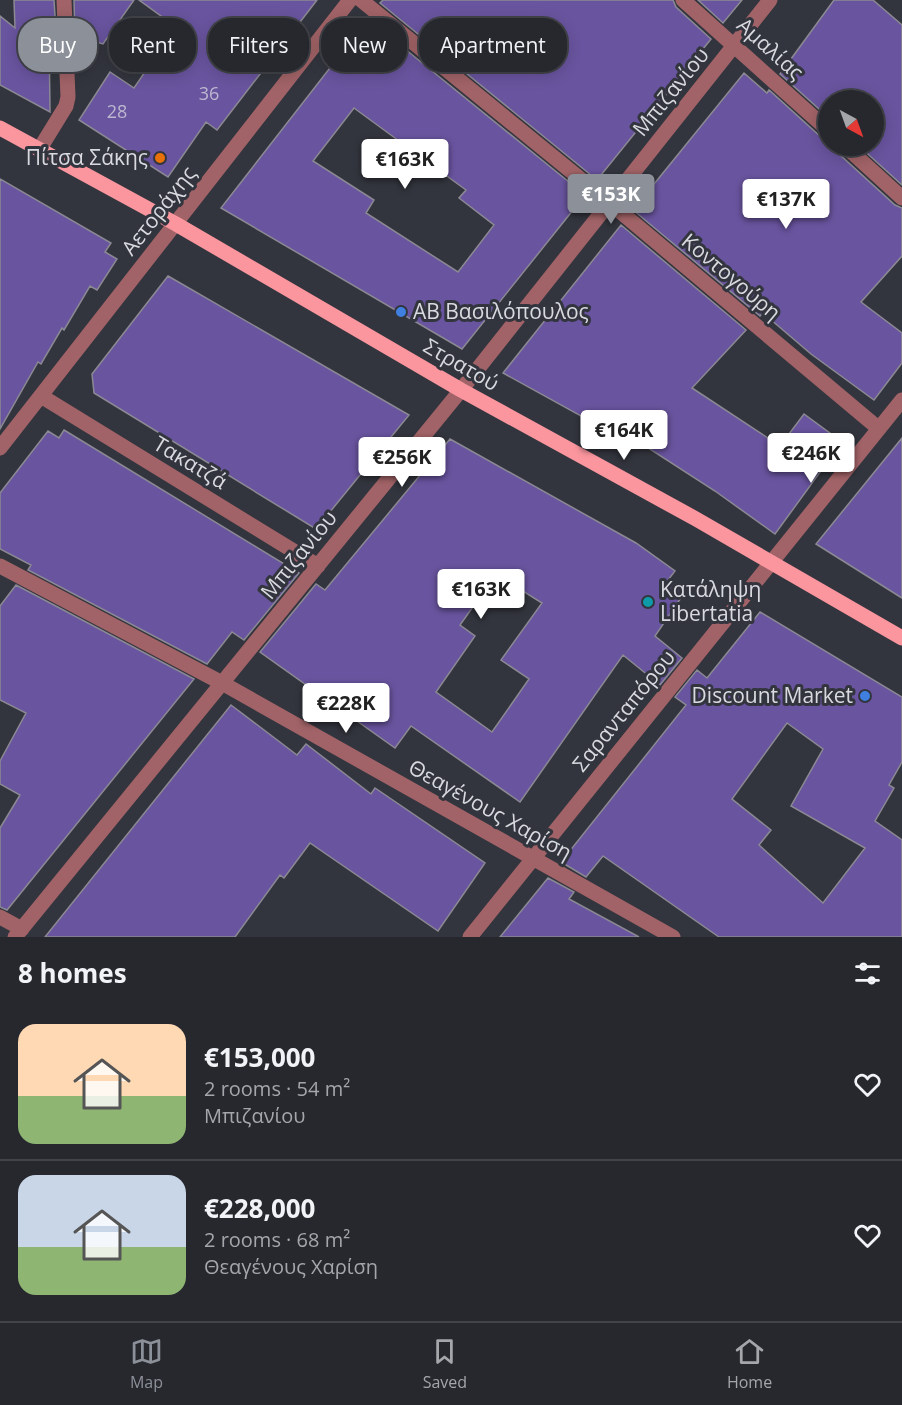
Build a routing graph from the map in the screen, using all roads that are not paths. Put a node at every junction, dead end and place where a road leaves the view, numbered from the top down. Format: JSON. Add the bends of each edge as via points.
{"nodes":[{"id":1,"x":64,"y":0,"type":"edge"},
{"id":2,"x":350,"y":0,"type":"edge"},
{"id":3,"x":361,"y":0,"type":"edge"},
{"id":4,"x":683,"y":0,"type":"edge"},
{"id":5,"x":770,"y":0,"type":"edge"},
{"id":6,"x":735,"y":45,"type":"junction"},
{"id":7,"x":818,"y":121,"type":"edge"},
{"id":8,"x":0,"y":128,"type":"edge"},
{"id":9,"x":39,"y":150,"type":"junction"},
{"id":10,"x":856,"y":156,"type":"edge"},
{"id":11,"x":902,"y":198,"type":"edge"},
{"id":12,"x":610,"y":203,"type":"junction"},
{"id":13,"x":176,"y":224,"type":"junction"},
{"id":14,"x":461,"y":390,"type":"junction"},
{"id":15,"x":41,"y":396,"type":"junction"},
{"id":16,"x":902,"y":400,"type":"edge"},
{"id":17,"x":878,"y":428,"type":"junction"},
{"id":18,"x":0,"y":448,"type":"edge"},
{"id":19,"x":770,"y":562,"type":"junction"},
{"id":20,"x":0,"y":566,"type":"edge"},
{"id":21,"x":318,"y":566,"type":"junction"},
{"id":22,"x":902,"y":638,"type":"edge"},
{"id":23,"x":222,"y":683,"type":"junction"},
{"id":24,"x":533,"y":858,"type":"junction"},
{"id":25,"x":0,"y":917,"type":"edge"},
{"id":26,"x":19,"y":933,"type":"edge"},
{"id":27,"x":470,"y":937,"type":"edge"},
{"id":28,"x":673,"y":937,"type":"edge"}],
"edges":[{"from":1,"to":9,"type":"street","via":[[68,97]]},
{"from":2,"to":13,"type":"street","name":"Αετοράχης"},
{"from":3,"to":12,"type":"street","name":"Κοντογούρη"},
{"from":4,"to":6,"type":"street","name":"Αμαλίας"},
{"from":5,"to":6,"type":"street","name":"Μπιζανίου"},
{"from":6,"to":7,"type":"street","name":"Αμαλίας"},
{"from":6,"to":12,"type":"street","name":"Μπιζανίου"},
{"from":8,"to":9,"type":"main road","name":"Στρατού"},
{"from":9,"to":13,"type":"main road","name":"Στρατού"},
{"from":10,"to":11,"type":"street"},
{"from":12,"to":14,"type":"street","name":"Μπιζανίου"},
{"from":12,"to":17,"type":"street","name":"Κοντογούρη"},
{"from":13,"to":14,"type":"main road","name":"Στρατού"},
{"from":13,"to":15,"type":"street","name":"Αετοράχης"},
{"from":14,"to":19,"type":"main road","name":"Στρατού"},
{"from":14,"to":21,"type":"street","name":"Μπιζανίου"},
{"from":15,"to":18,"type":"street","name":"Αετοράχης"},
{"from":15,"to":21,"type":"street","name":"Τακατζά"},
{"from":16,"to":17,"type":"street","name":"Σαρανταπόρου"},
{"from":17,"to":19,"type":"street","name":"Σαρανταπόρου"},
{"from":19,"to":22,"type":"main road","name":"Στρατού"},
{"from":19,"to":24,"type":"street","name":"Σαρανταπόρου"},
{"from":20,"to":23,"type":"street","name":"Θεαγένους Χαρίση"},
{"from":21,"to":23,"type":"street","name":"Μπιζανίου"},
{"from":23,"to":24,"type":"street","name":"Θεαγένους Χαρίση"},
{"from":23,"to":26,"type":"street","name":"Μπιζανίου"},
{"from":24,"to":27,"type":"street","name":"Σαρανταπόρου"},
{"from":24,"to":28,"type":"street","name":"Θεαγένους Χαρίση"},
{"from":25,"to":26,"type":"street"}]}
